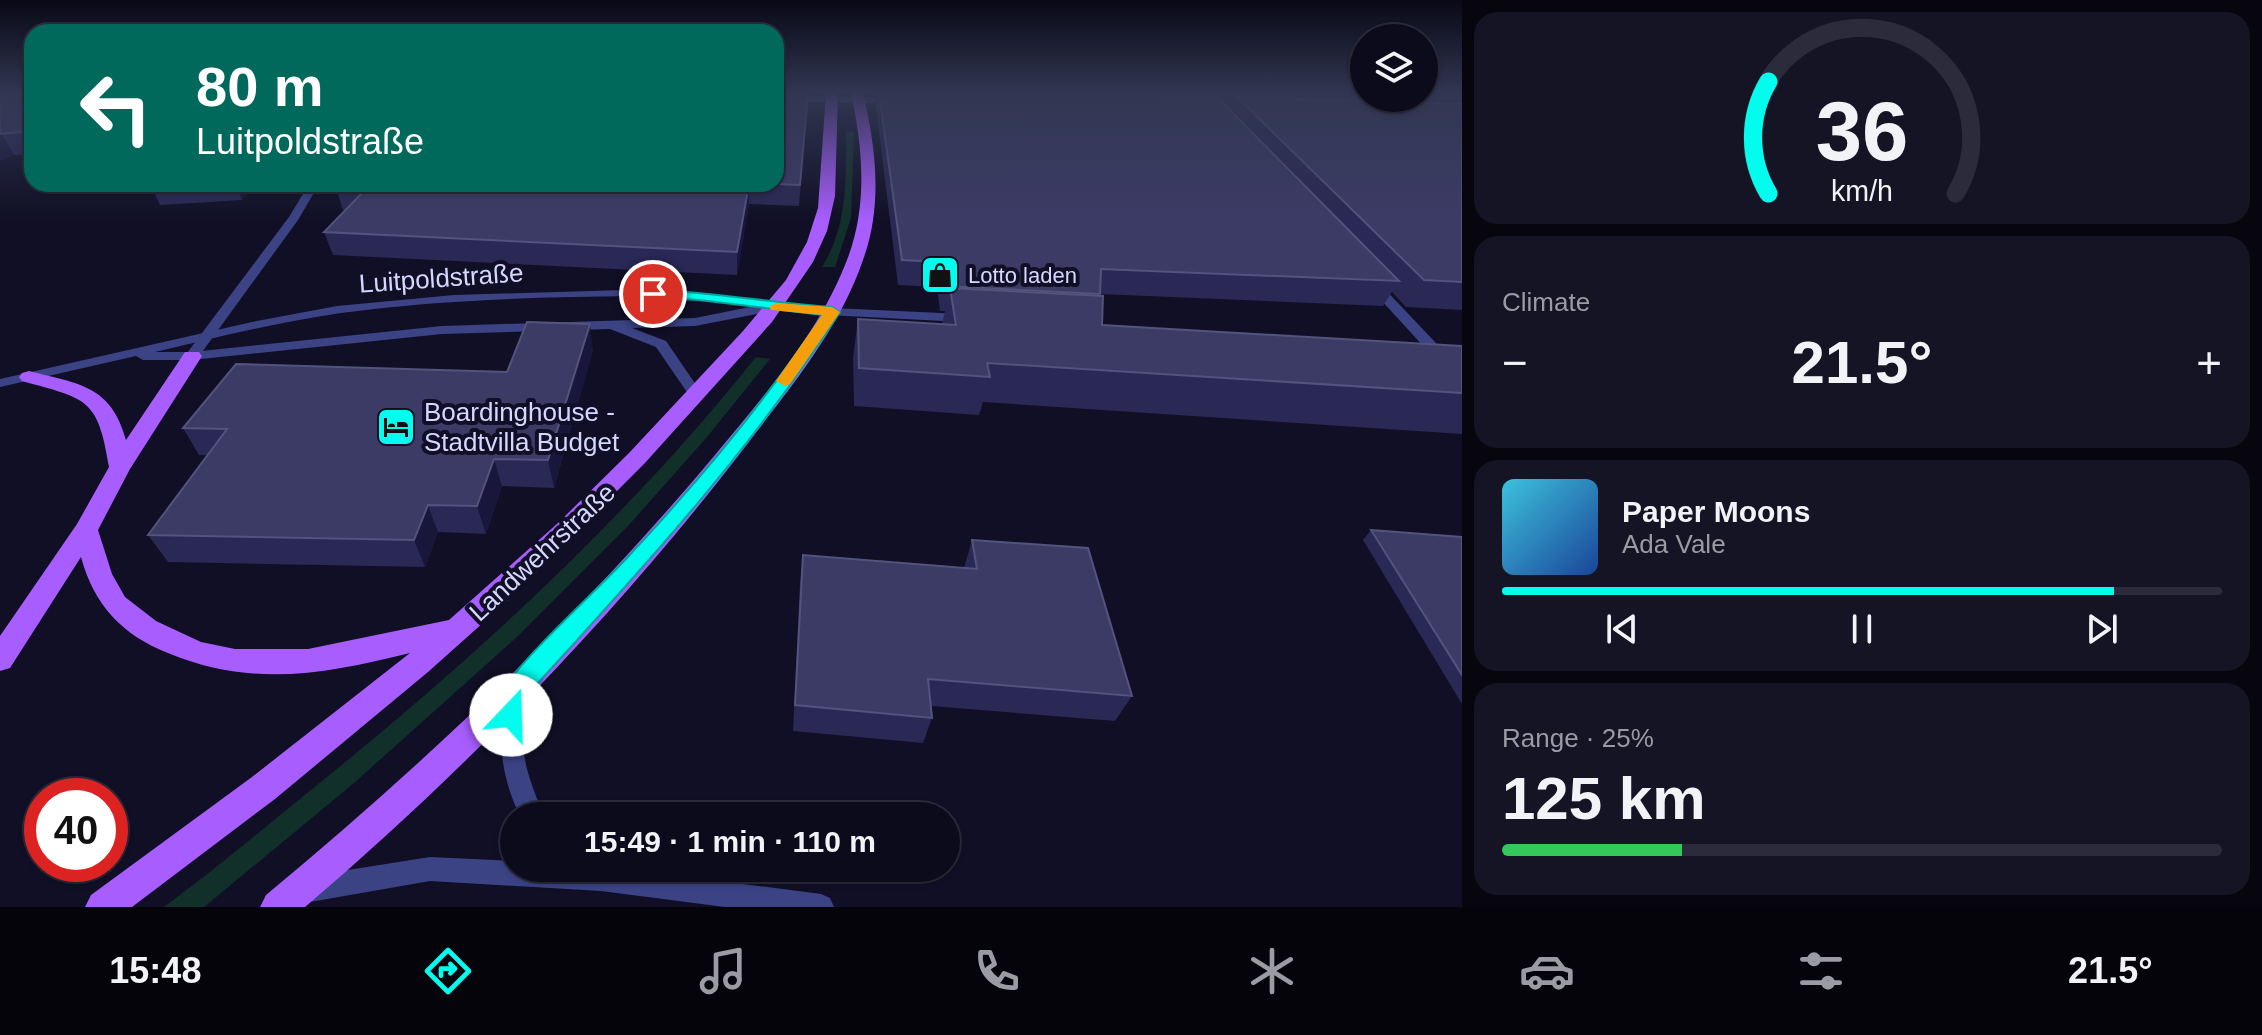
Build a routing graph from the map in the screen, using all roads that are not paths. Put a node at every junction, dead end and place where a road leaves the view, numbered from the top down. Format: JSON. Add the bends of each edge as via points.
{"nodes":[{"id":1,"x":831,"y":135,"type":"edge"},
{"id":2,"x":865,"y":135,"type":"edge"},
{"id":3,"x":309,"y":192,"type":"edge"},
{"id":4,"x":1360,"y":270,"type":"edge"},
{"id":5,"x":773,"y":307,"type":"junction"},
{"id":6,"x":832,"y":312,"type":"junction"},
{"id":7,"x":981,"y":319,"type":"edge"},
{"id":8,"x":606,"y":323,"type":"junction"},
{"id":9,"x":207,"y":334,"type":"junction"},
{"id":10,"x":1401,"y":344,"type":"edge"},
{"id":11,"x":1430,"y":345,"type":"junction"},
{"id":12,"x":1446,"y":346,"type":"edge"},
{"id":13,"x":118,"y":356,"type":"junction"},
{"id":14,"x":192,"y":356,"type":"junction"},
{"id":15,"x":29,"y":377,"type":"junction"},
{"id":16,"x":0,"y":383,"type":"edge"},
{"id":17,"x":696,"y":395,"type":"junction"},
{"id":18,"x":120,"y":467,"type":"junction"},
{"id":19,"x":86,"y":530,"type":"junction"},
{"id":20,"x":461,"y":628,"type":"junction"},
{"id":21,"x":0,"y":659,"type":"edge"},
{"id":22,"x":514,"y":692,"type":"junction"},
{"id":23,"x":524,"y":802,"type":"edge"},
{"id":24,"x":500,"y":871,"type":"edge"},
{"id":25,"x":654,"y":882,"type":"edge"},
{"id":26,"x":287,"y":899,"type":"edge"},
{"id":27,"x":103,"y":907,"type":"edge"},
{"id":28,"x":821,"y":907,"type":"edge"}],
"edges":[{"from":1,"to":5,"type":"main road","name":"Landwehrstraße","via":[[829,192],[815,243]]},
{"from":2,"to":6,"type":"main road","via":[[867,210],[857,255]]},
{"from":3,"to":9,"type":"street"},
{"from":4,"to":11,"type":"street"},
{"from":5,"to":6,"type":"street","name":"Luitpoldstraße"},
{"from":5,"to":8,"type":"street","name":"Luitpoldstraße","via":[[695,322]]},
{"from":5,"to":9,"type":"street","name":"Luitpoldstraße","via":[[699,296],[471,298],[338,310]]},
{"from":5,"to":17,"type":"main road","name":"Landwehrstraße"},
{"from":6,"to":7,"type":"street","name":"Luitpoldstraße"},
{"from":6,"to":22,"type":"main road","via":[[722,463]]},
{"from":8,"to":14,"type":"street","name":"Luitpoldstraße","via":[[442,330]]},
{"from":8,"to":17,"type":"street","via":[[661,344]]},
{"from":9,"to":13,"type":"street","name":"Luitpoldstraße"},
{"from":9,"to":14,"type":"street"},
{"from":10,"to":11,"type":"street"},
{"from":11,"to":12,"type":"street"},
{"from":13,"to":14,"type":"street","name":"Luitpoldstraße"},
{"from":13,"to":15,"type":"street","name":"Luitpoldstraße"},
{"from":14,"to":18,"type":"main road"},
{"from":15,"to":16,"type":"street","name":"Luitpoldstraße"},
{"from":15,"to":18,"type":"main road","via":[[104,405],[115,428]]},
{"from":17,"to":20,"type":"main road","name":"Landwehrstraße","via":[[597,503]]},
{"from":18,"to":19,"type":"main road"},
{"from":19,"to":20,"type":"main road","via":[[105,589],[136,625],[193,654],[272,665],[343,657]]},
{"from":19,"to":21,"type":"main road"},
{"from":20,"to":27,"type":"main road","name":"Landwehrstraße","via":[[304,758]]},
{"from":22,"to":23,"type":"street","via":[[509,739],[516,787]]},
{"from":22,"to":26,"type":"main road","via":[[424,781]]},
{"from":24,"to":26,"type":"street","via":[[430,869]]},
{"from":25,"to":28,"type":"street"}]}
